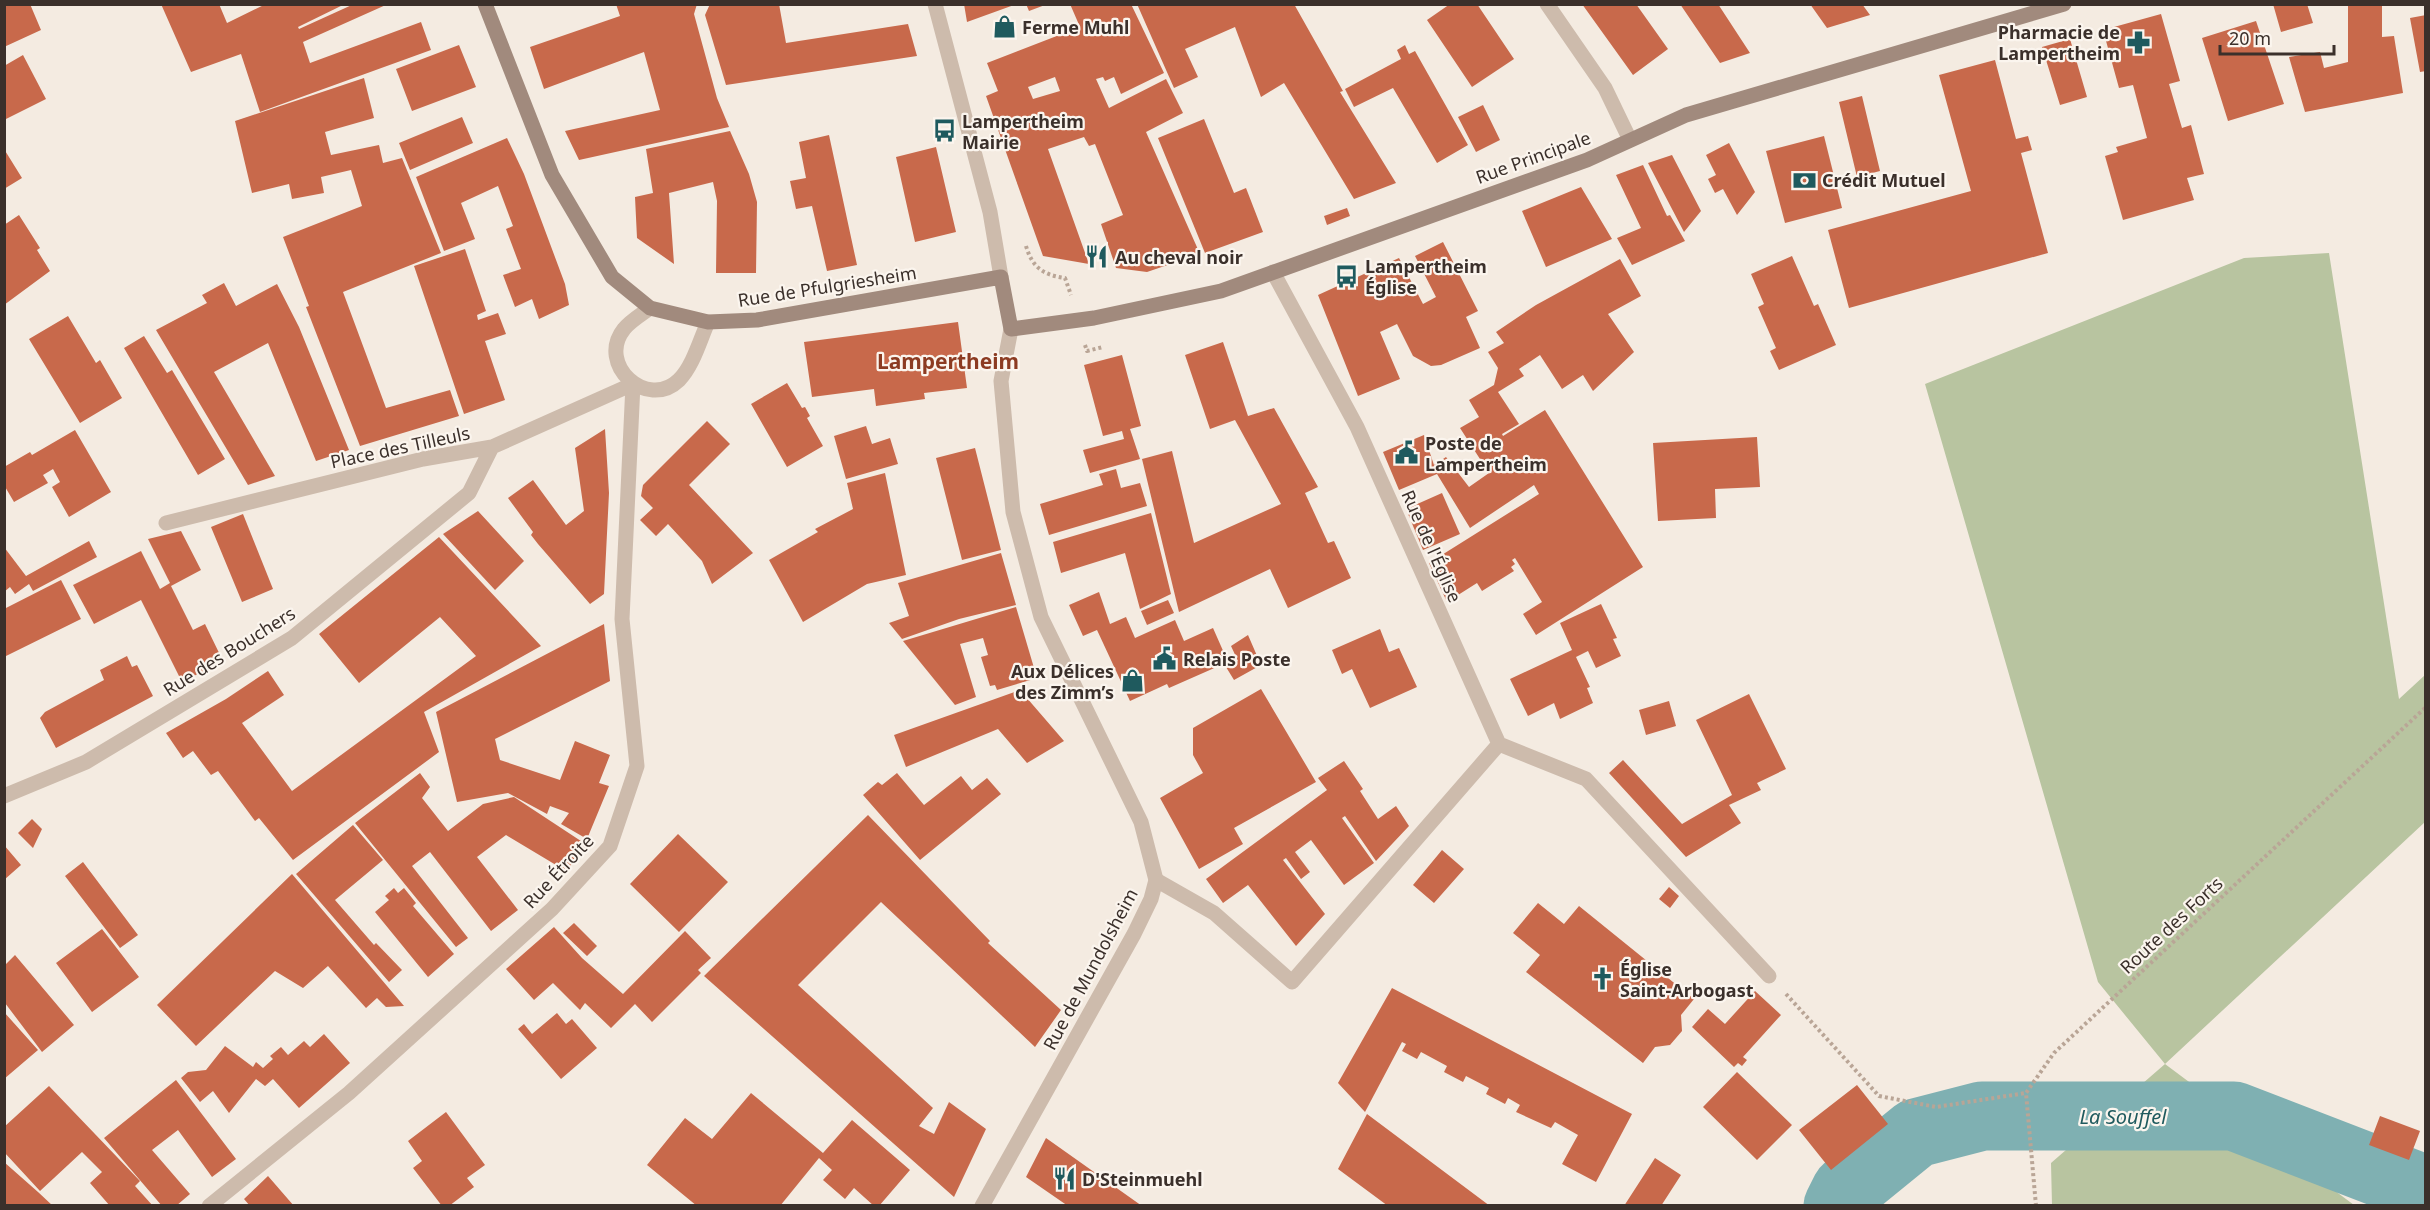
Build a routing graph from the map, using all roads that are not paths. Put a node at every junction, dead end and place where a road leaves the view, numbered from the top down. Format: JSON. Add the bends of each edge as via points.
{"nodes":[{"id":1,"x":485,"y":4,"type":"edge"},
{"id":2,"x":934,"y":4,"type":"edge"},
{"id":3,"x":1547,"y":4,"type":"edge"},
{"id":4,"x":2064,"y":4,"type":"edge"},
{"id":5,"x":1629,"y":140,"type":"junction"},
{"id":6,"x":1273,"y":272,"type":"junction"},
{"id":7,"x":1001,"y":277,"type":"junction"},
{"id":8,"x":650,"y":308,"type":"junction"},
{"id":9,"x":708,"y":322,"type":"junction"},
{"id":10,"x":1011,"y":329,"type":"junction"},
{"id":11,"x":633,"y":384,"type":"junction"},
{"id":12,"x":492,"y":447,"type":"junction"},
{"id":13,"x":166,"y":524,"type":"dead end"},
{"id":14,"x":1499,"y":744,"type":"junction"},
{"id":15,"x":4,"y":796,"type":"edge"},
{"id":16,"x":1156,"y":880,"type":"junction"},
{"id":17,"x":1769,"y":976,"type":"road end"},
{"id":18,"x":209,"y":1206,"type":"edge"},
{"id":19,"x":982,"y":1206,"type":"edge"}],
"edges":[{"from":1,"to":8,"type":"main road","name":"Rue de Pfulgriesheim","via":[[552,175],[612,277]]},
{"from":2,"to":7,"type":"street","via":[[990,212]]},
{"from":3,"to":5,"type":"street","via":[[1605,87]]},
{"from":4,"to":5,"type":"main road","name":"Rue Principale","via":[[1686,115]]},
{"from":5,"to":6,"type":"main road","name":"Rue Principale","via":[[1587,160]]},
{"from":6,"to":10,"type":"main road","name":"Rue Principale","via":[[1221,291],[1094,318]]},
{"from":6,"to":14,"type":"street","name":"Rue de l'Église","via":[[1357,427]]},
{"from":7,"to":9,"type":"main road","name":"Rue de Pfulgriesheim","via":[[757,320]]},
{"from":7,"to":10,"type":"main road"},
{"from":8,"to":9,"type":"main road","name":"Rue de Pfulgriesheim"},
{"from":8,"to":11,"type":"street","via":[[624,328],[617,342],[618,366]]},
{"from":9,"to":11,"type":"street","via":[[678,381],[663,389],[648,390]]},
{"from":10,"to":16,"type":"street","name":"Rue de Mundolsheim","via":[[1001,381],[1013,512],[1041,617],[1141,822]]},
{"from":11,"to":12,"type":"street","name":"Place des Tilleuls"},
{"from":11,"to":18,"type":"street","name":"Rue Étroite","via":[[622,619],[637,766],[610,846],[552,909],[384,1061]]},
{"from":12,"to":13,"type":"street","name":"Place des Tilleuls","via":[[423,459]]},
{"from":12,"to":15,"type":"street","name":"Rue des Bouchers","via":[[469,493],[292,638],[86,762]]},
{"from":14,"to":16,"type":"street","via":[[1292,982],[1214,913]]},
{"from":14,"to":17,"type":"street","via":[[1586,778]]},
{"from":16,"to":19,"type":"street","name":"Rue de Mundolsheim","via":[[1134,934]]}]}
